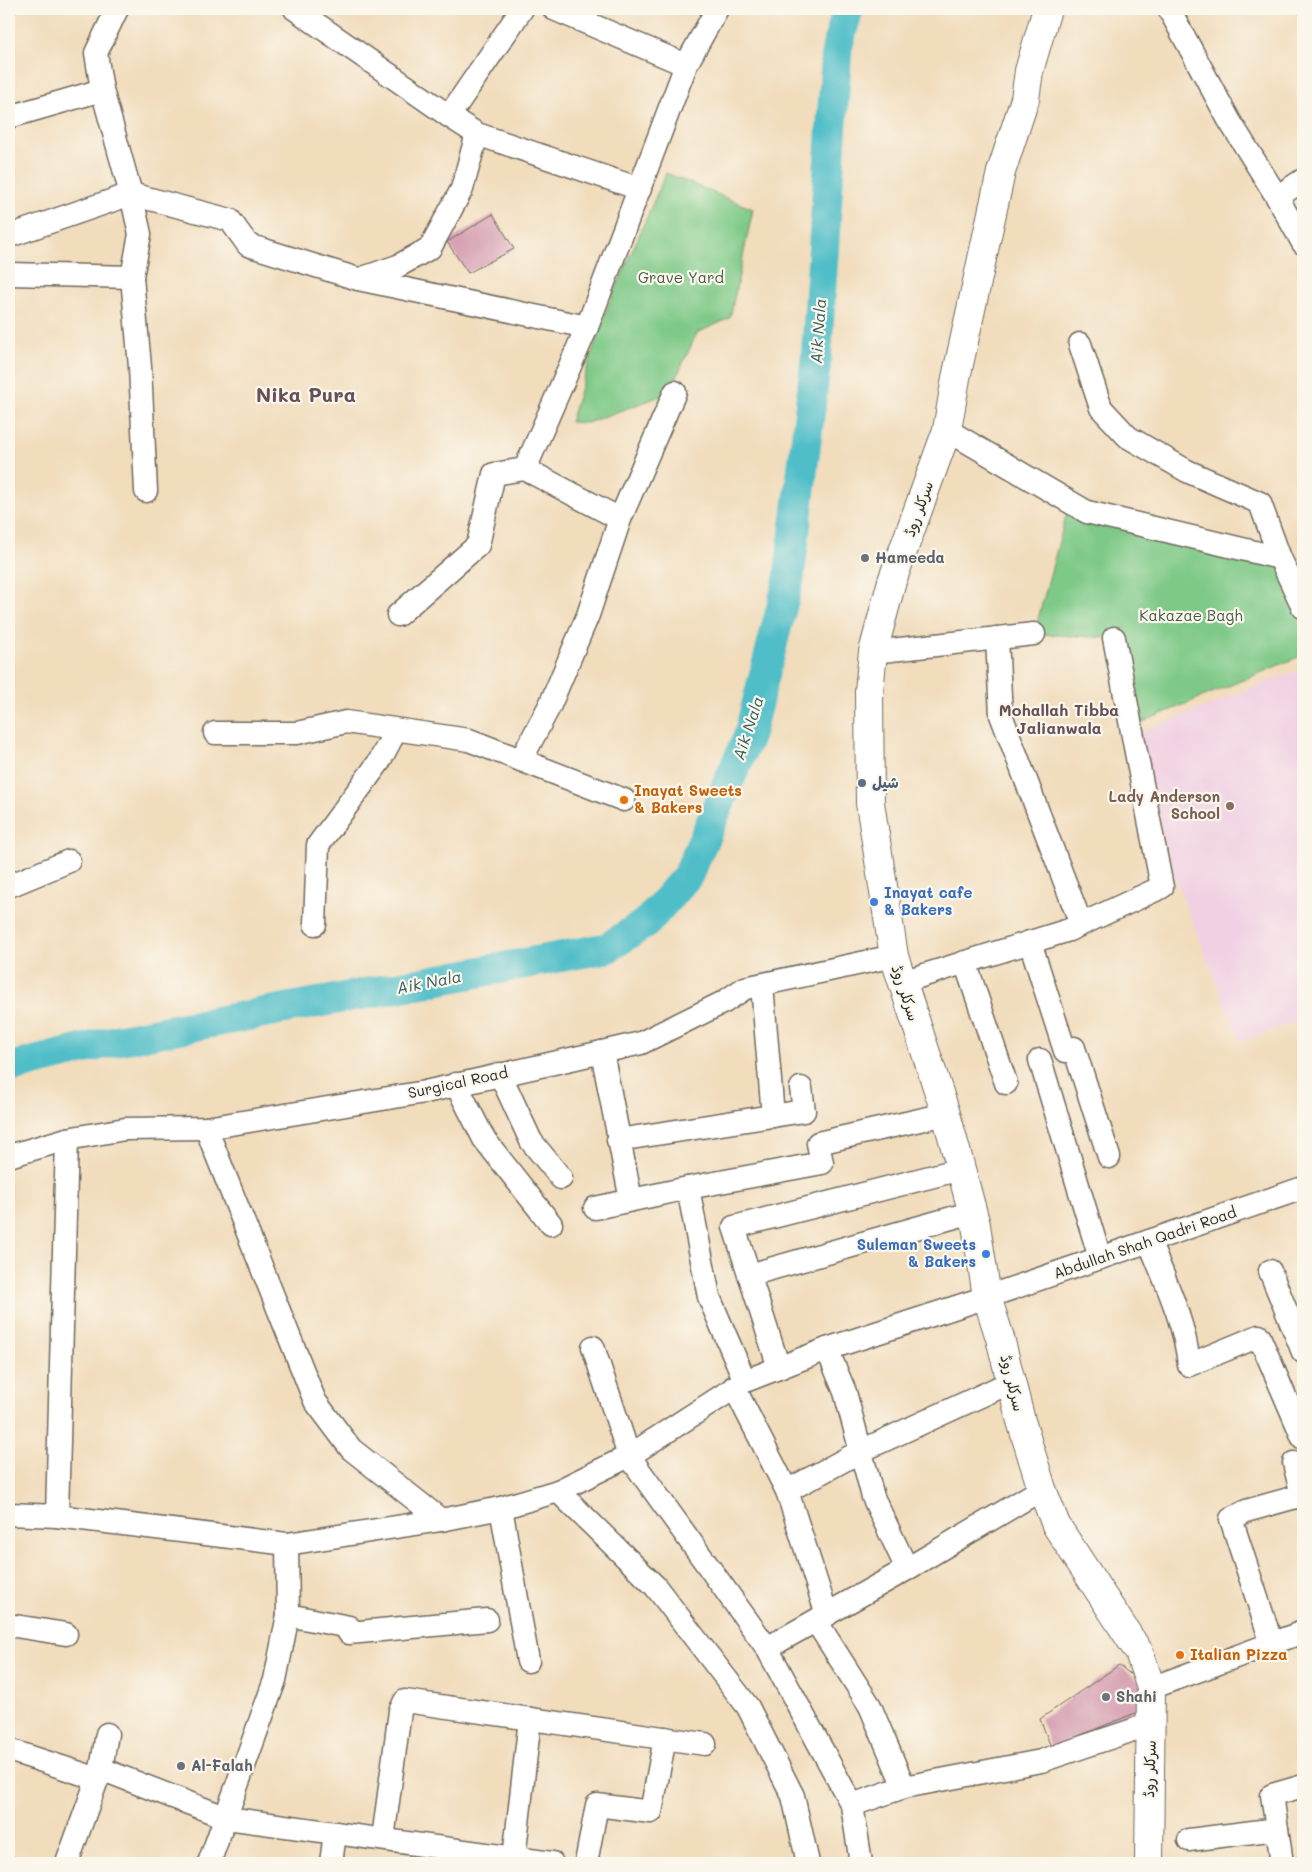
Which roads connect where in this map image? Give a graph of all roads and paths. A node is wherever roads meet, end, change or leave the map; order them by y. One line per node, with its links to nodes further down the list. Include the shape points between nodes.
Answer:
1 (118, 9): 10 (street, via 96,53)
2 (295, 9): 12 (street)
3 (522, 9): 12 (street)
4 (554, 9): 9 (street)
5 (717, 9): 9 (street)
6 (1047, 9): 11 (main road, via 1029,71)
7 (1065, 9): 11 (main road, via 1042,76)
8 (1169, 9): 18 (street, via 1229,120)
9 (686, 65): 16 (street)
10 (102, 90): 13 (street); 17 (street)
11 (1025, 99): 27 (main road, سرکلر روڈ, via 1001,172)
12 (449, 116): 14 (street)
13 (9, 117)
14 (477, 134): 16 (street); 23 (street, via 462,189 430,248 398,266)
15 (1303, 180): 18 (street)
16 (640, 189): 24 (street)
17 (131, 194): 19 (street); 22 (street, via 140,234); 23 (street, via 230,220 248,245)
18 (1277, 197): 20 (street)
19 (9, 236)
20 (1303, 243)
21 (9, 274): 22 (street)
22 (132, 277): 29 (street)
23 (358, 279): 24 (street)
24 (587, 327): 28 (street)
25 (1080, 344): 31 (street, via 1101,408 1128,437 1186,472 1260,503)
26 (675, 392): 30 (street)
27 (947, 430): 31 (street, via 1087,512); 37 (main road, سرکلر روڈ, via 892,581)
28 (525, 469): 30 (street); 33 (street, via 494,474 478,545)
29 (146, 491)
30 (620, 519): 40 (street, via 588,615 550,705)
31 (1280, 558): 32 (street)
32 (1303, 607)
33 (398, 615)
34 (1034, 634): 35 (street)
35 (997, 638): 37 (street); 45 (street, via 1001,716)
36 (1114, 638): 45 (street, via 1162,887)
37 (873, 652): 47 (main road, سرکلر روڈ, via 869,691 870,804)
38 (396, 730): 39 (street, via 346,722 297,733); 40 (street, via 469,740); 44 (street, via 380,762 318,845)
39 (215, 733)
40 (521, 760): 41 (street)
41 (624, 800)
42 (69, 861): 43 (street)
43 (9, 886)
44 (314, 924)
45 (1081, 924): 46 (street)
46 (1030, 942): 48 (street); 63 (street, via 1065,1051 1074,1048)
47 (894, 956): 49 (main road, سرکلر روڈ); 50 (street, Surgical Road)
48 (965, 962): 49 (street); 54 (street)
49 (902, 982): 57 (main road, سرکلر روڈ)
50 (762, 984): 51 (street, Surgical Road, via 745,988 724,1002 641,1043); 58 (street)
51 (602, 1052): 53 (street, Surgical Road); 61 (street)
52 (1040, 1060): 73 (street)
53 (500, 1074): 55 (street, Surgical Road); 65 (street, via 531,1141)
54 (1006, 1083)
55 (456, 1084): 59 (street, Surgical Road, via 425,1092); 71 (street, via 484,1138)
56 (802, 1088): 58 (street, via 804,1111)
57 (946, 1114): 64 (main road, سرکلر روڈ); 66 (street, via 818,1143 822,1163)
58 (773, 1116): 61 (street)
59 (206, 1128): 60 (street, Surgical Road, via 125,1129); 94 (street, via 315,1401 352,1449)
60 (67, 1138): 62 (street, Surgical Road); 93 (street)
61 (618, 1140): 68 (street)
62 (9, 1156)
63 (1109, 1157)
64 (961, 1169): 70 (main road, سرکلر روڈ); 75 (street, via 734,1227)
65 (561, 1178)
66 (688, 1188): 68 (street); 82 (street, via 709,1297)
67 (1303, 1188): 72 (street, Abdullah Shah Qadri Road)
68 (631, 1200): 69 (street)
69 (595, 1208)
70 (973, 1212): 75 (street); 76 (main road, سرکلر روڈ)
71 (551, 1224)
72 (1149, 1241): 73 (street, Abdullah Shah Qadri Road); 83 (street, via 1175,1304 1188,1349 1189,1365 1259,1336)
73 (1100, 1258): 76 (street, Abdullah Shah Qadri Road)
74 (1270, 1271): 79 (street)
75 (749, 1275): 80 (street)
76 (987, 1297): 78 (street, Abdullah Shah Qadri Road); 81 (main road, سرکلر روڈ)
77 (593, 1347): 85 (street)
78 (827, 1349): 80 (street, Abdullah Shah Qadri Road); 84 (street, via 845,1392)
79 (1303, 1352)
80 (779, 1368): 82 (street, Abdullah Shah Qadri Road)
81 (1011, 1382): 84 (street); 87 (main road, سرکلر روڈ)
82 (740, 1384): 85 (street, Abdullah Shah Qadri Road); 89 (street)
83 (1303, 1438)
84 (861, 1451): 89 (street); 96 (street, via 873,1497)
85 (629, 1456): 88 (street, Abdullah Shah Qadri Road); 104 (street)
86 (1294, 1463): 90 (street)
87 (1042, 1489): 96 (street); 106 (main road, سرکلر روڈ, via 1056,1525 1139,1652)
88 (558, 1491): 91 (street, Abdullah Shah Qadri Road); 129 (street, via 655,1586 748,1707 793,1796)
89 (787, 1492): 98 (street)
90 (1303, 1496): 103 (street, via 1246,1511 1231,1519)
91 (501, 1508): 94 (street, Abdullah Shah Qadri Road); 105 (street)
92 (9, 1514): 93 (street, Abdullah Shah Qadri Road)
93 (57, 1516): 95 (street, Abdullah Shah Qadri Road)
94 (441, 1520): 95 (street, Abdullah Shah Qadri Road)
95 (287, 1544): 97 (street)
96 (907, 1569): 98 (street)
97 (288, 1615): 99 (street, via 349,1627 349,1633); 117 (street, via 275,1680)
98 (822, 1618): 104 (street); 115 (street, via 870,1706)
99 (487, 1620)
100 (9, 1625): 102 (street)
101 (1303, 1632): 103 (street)
102 (66, 1634)
103 (1272, 1644): 106 (street)
104 (767, 1648): 116 (street)
105 (528, 1661)
106 (1151, 1688): 108 (main road, سرکلر روڈ)
107 (530, 1718): 110 (street); 120 (street, via 405,1702 400,1711); 123 (street)
108 (1151, 1724): 115 (street, via 1041,1761); 131 (main road, سرکلر روڈ)
109 (107, 1734): 113 (street)
110 (664, 1738): 111 (street); 128 (street, via 651,1812 597,1805)
111 (705, 1744)
112 (9, 1750): 113 (street)
113 (99, 1774): 117 (street); 124 (street)
114 (1303, 1786): 118 (street, via 1272,1795)
115 (904, 1787): 116 (street)
116 (852, 1805): 130 (street)
117 (227, 1818): 119 (street); 125 (street)
118 (1277, 1829): 121 (street); 132 (street)
119 (336, 1833): 120 (street); 126 (street)
120 (383, 1839): 122 (street)
121 (1189, 1840)
122 (439, 1855): 123 (street)
123 (514, 1858): 127 (street)
124 (68, 1863)
125 (209, 1863)
126 (330, 1863)
127 (552, 1863)
128 (586, 1863)
129 (808, 1863)
130 (860, 1863)
131 (1149, 1863)
132 (1282, 1863)

